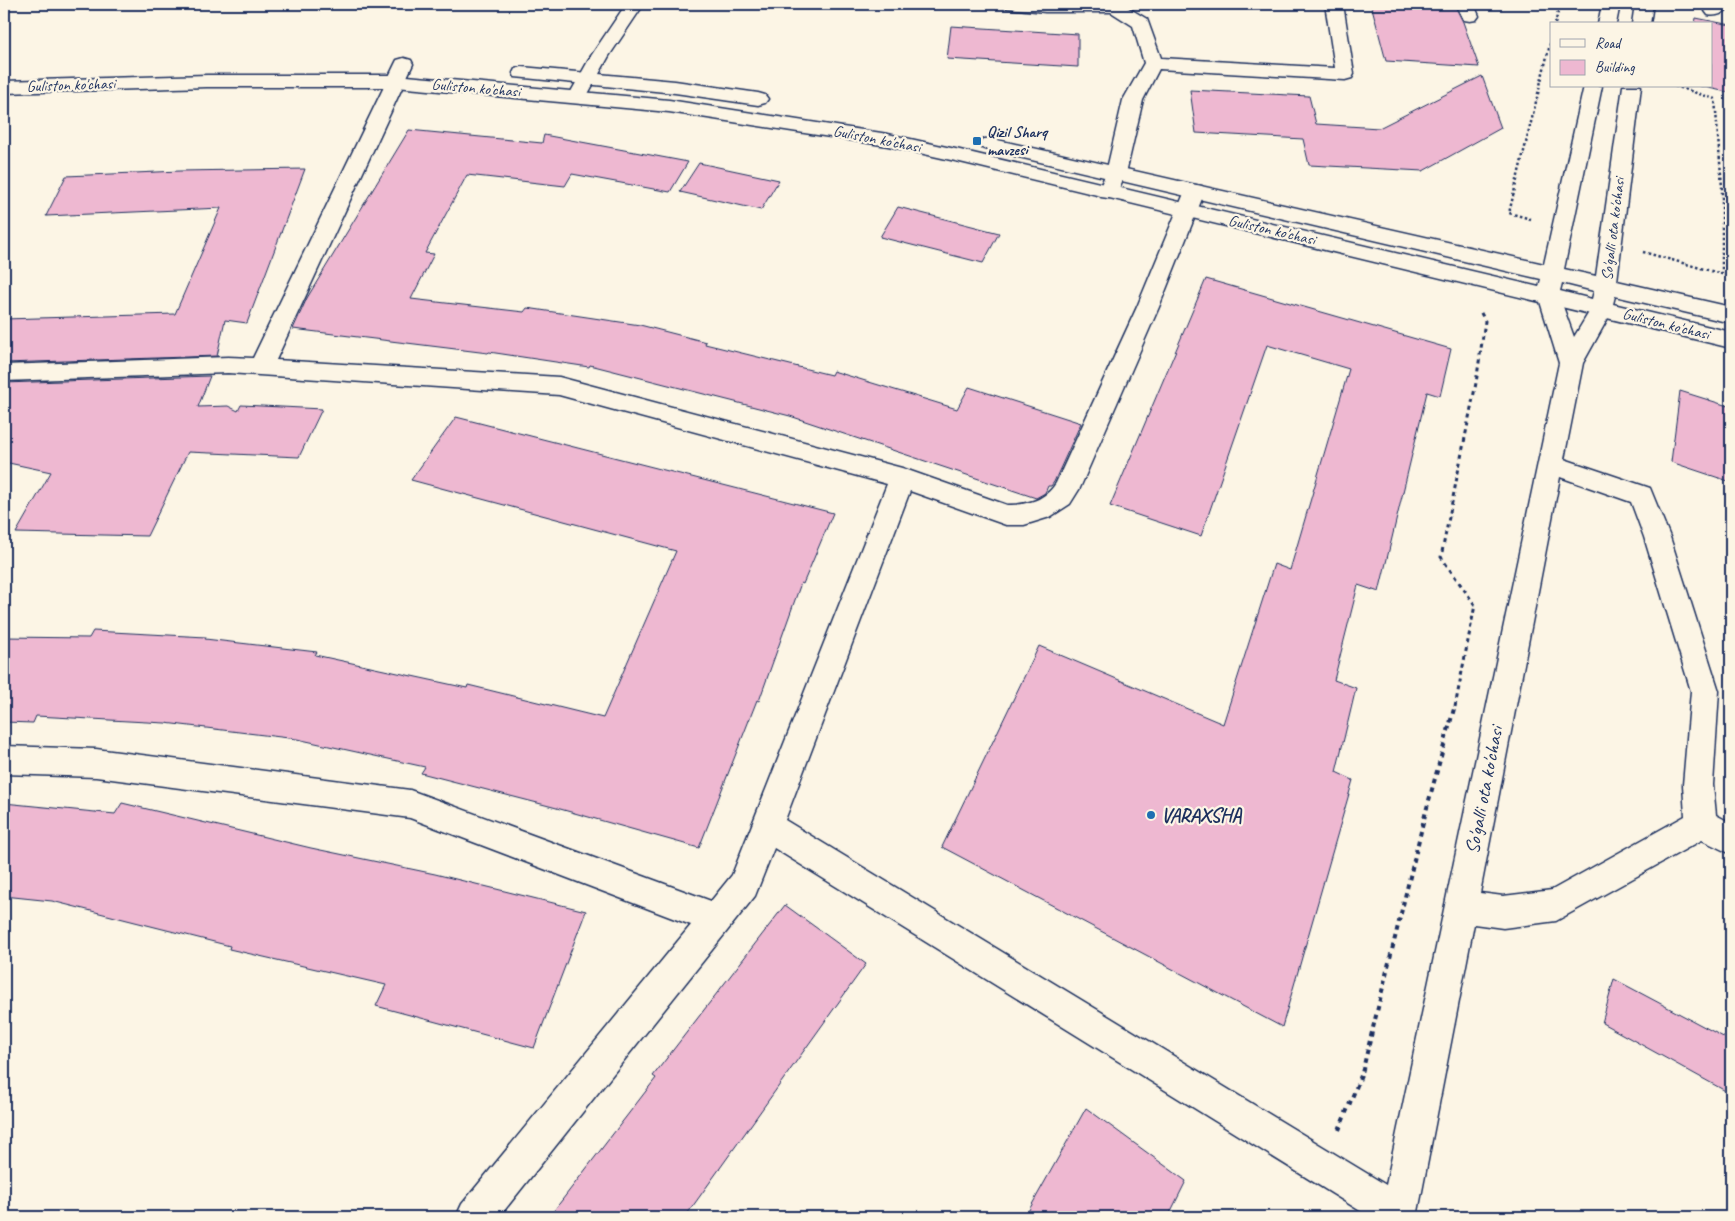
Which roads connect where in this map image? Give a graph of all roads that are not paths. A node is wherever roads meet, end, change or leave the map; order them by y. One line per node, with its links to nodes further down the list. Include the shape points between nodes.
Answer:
1 (635, 4): 13 (main road)
2 (1013, 4): 8 (main road, via 1115,7 1141,23)
3 (1334, 4): 8 (main road, via 1345,74)
4 (1612, 4): 6 (main road)
5 (1644, 4): 7 (main road)
6 (1608, 22)
7 (1641, 22)
8 (1153, 63): 20 (main road, via 1134,100)
9 (462, 69): 12 (main road, Guliston ko'chasi)
10 (4, 71): 12 (main road, Guliston ko'chasi, via 209,64)
11 (501, 72): 13 (main road, Guliston ko'chasi)
12 (400, 73): 14 (main road, Guliston ko'chasi); 17 (main road, Guliston ko'chasi); 30 (main road)
13 (587, 78): 17 (main road); 18 (main road, Guliston ko'chasi)
14 (4, 87)
15 (1593, 88): 23 (main road, So'galli ota ko'chasi)
16 (1632, 88): 24 (main road, So'galli ota ko'chasi)
17 (576, 97): 21 (main road, Guliston ko'chasi, via 669,106 816,127 960,156)
18 (773, 102)
19 (869, 118): 20 (main road, Guliston ko'chasi)
20 (1116, 173): 21 (main road); 22 (main road, Guliston ko'chasi)
21 (1108, 192): 22 (main road, Guliston ko'chasi)
22 (1190, 200): 23 (main road, Guliston ko'chasi); 25 (main road, Guliston ko'chasi); 33 (main road, via 1148,307 1061,497 1041,510 1024,515 1006,515)
23 (1552, 272): 24 (main road, Guliston ko'chasi); 25 (main road, So'galli ota ko'chasi)
24 (1605, 285): 26 (main road, So'galli ota ko'chasi); 27 (main road, Guliston ko'chasi)
25 (1549, 296): 26 (main road, Guliston ko'chasi); 29 (main road, So'galli ota ko'chasi)
26 (1602, 309): 28 (main road, Guliston ko'chasi); 29 (main road, So'galli ota ko'chasi)
27 (1731, 315)
28 (1731, 340)
29 (1571, 363): 32 (main road, So'galli ota ko'chasi)
30 (261, 367): 31 (main road, via 228,365); 33 (main road, via 559,386)
31 (4, 373)
32 (1550, 464): 35 (main road, via 1641,495 1705,691 1698,786); 38 (main road, So'galli ota ko'chasi)
33 (902, 478): 36 (main road)
34 (4, 760): 39 (main road, via 96,763 410,804)
35 (1701, 824): 37 (main road); 38 (main road, via 1556,905 1503,912)
36 (767, 826): 39 (main road, via 744,885); 40 (main road)
37 (1731, 839)
38 (1461, 906): 40 (main road, So'galli ota ko'chasi)
39 (717, 919): 41 (main road)
40 (1398, 1216)
41 (475, 1217)

